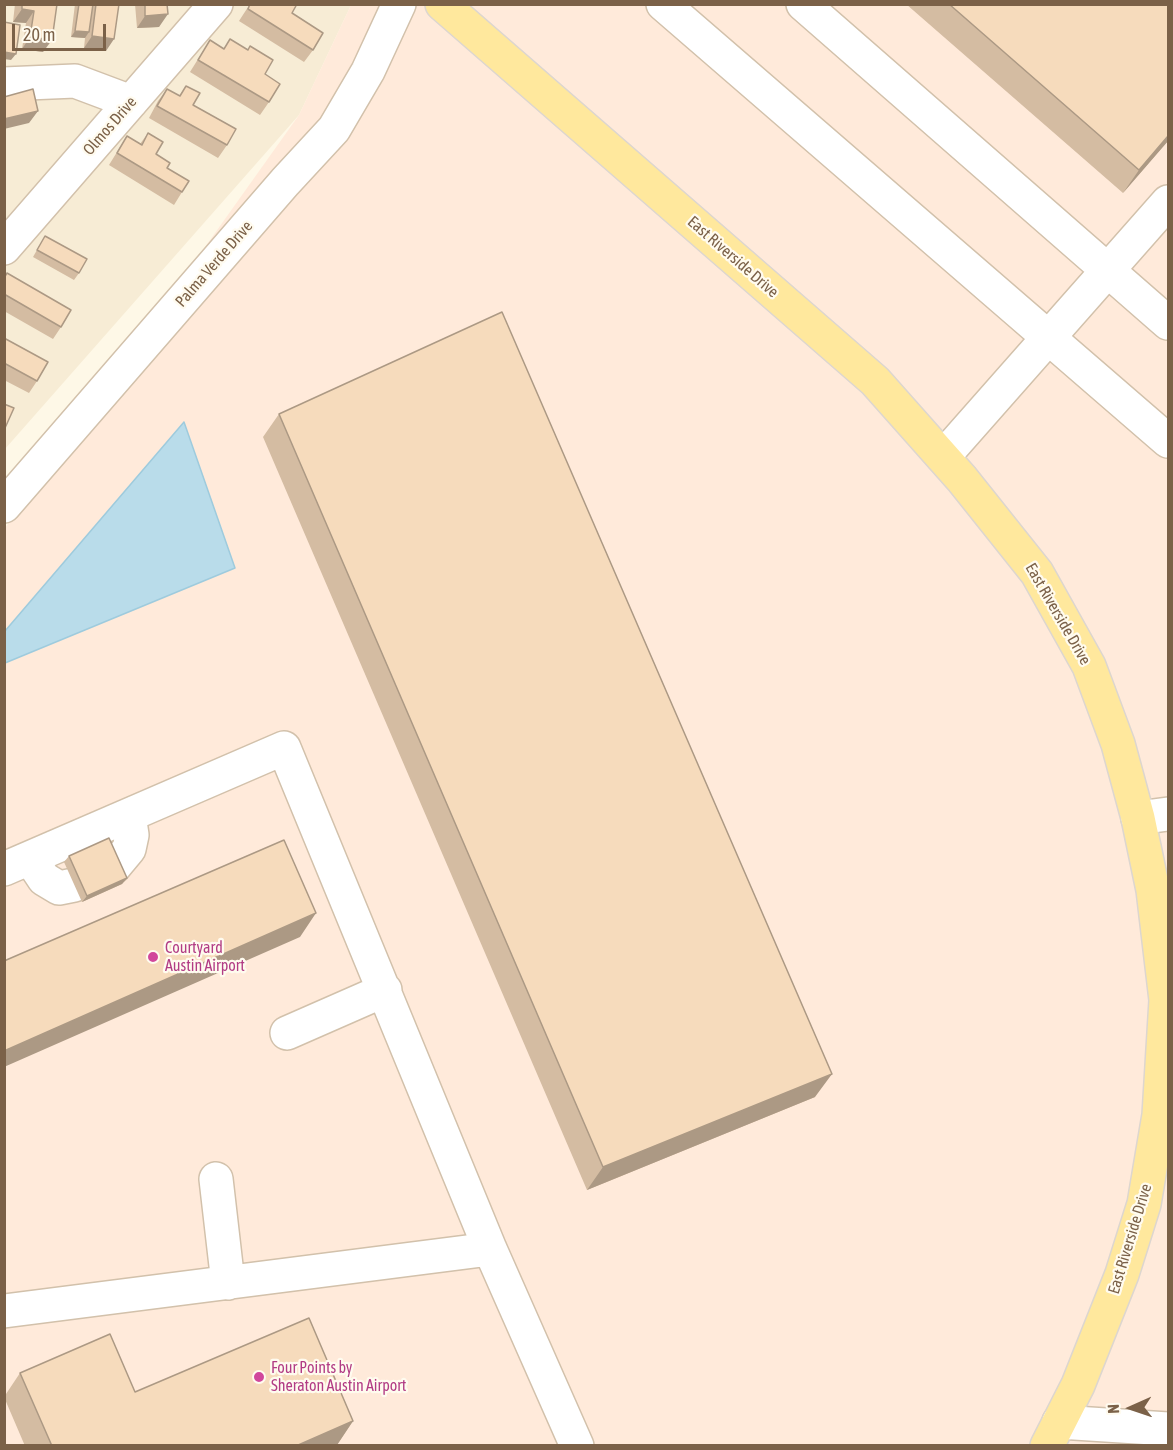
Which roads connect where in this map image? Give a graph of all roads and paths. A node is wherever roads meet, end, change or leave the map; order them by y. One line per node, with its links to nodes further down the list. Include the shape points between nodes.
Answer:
1 (216, 4): 7 (street, Olmos Drive)
2 (399, 4): 15 (street, Palma Verde Drive, via 334,129)
3 (442, 4): 14 (main road, East Riverside Drive, via 875,381)
4 (663, 4): 12 (street)
5 (803, 4): 10 (street)
6 (4, 84): 7 (street, via 75,81)
7 (131, 102): 9 (street, Olmos Drive)
8 (1168, 202): 10 (street)
9 (4, 248)
10 (1108, 270): 11 (street); 12 (street)
11 (1168, 323)
12 (1049, 337): 13 (street); 14 (street)
13 (1168, 441)
14 (943, 457): 17 (main road, East Riverside Drive, via 1036,573 1089,666 1118,744)
15 (4, 506)
16 (129, 815): 18 (street); 19 (street, via 129,849); 21 (street, via 284,748)
17 (1153, 816): 22 (main road, East Riverside Drive, via 1153,890)
18 (17, 864): 20 (street, via 59,888)
19 (114, 867)
20 (74, 885)
21 (385, 990): 23 (street); 25 (street)
22 (1167, 1000): 29 (main road, East Riverside Drive, via 1159,1115 1144,1204 1122,1274 1078,1385)
23 (287, 1033)
24 (216, 1179): 26 (street)
25 (490, 1249): 26 (street); 30 (street)
26 (228, 1282): 27 (street)
27 (4, 1311)
28 (1168, 1429): 29 (street)
29 (1053, 1434)
30 (577, 1446)

